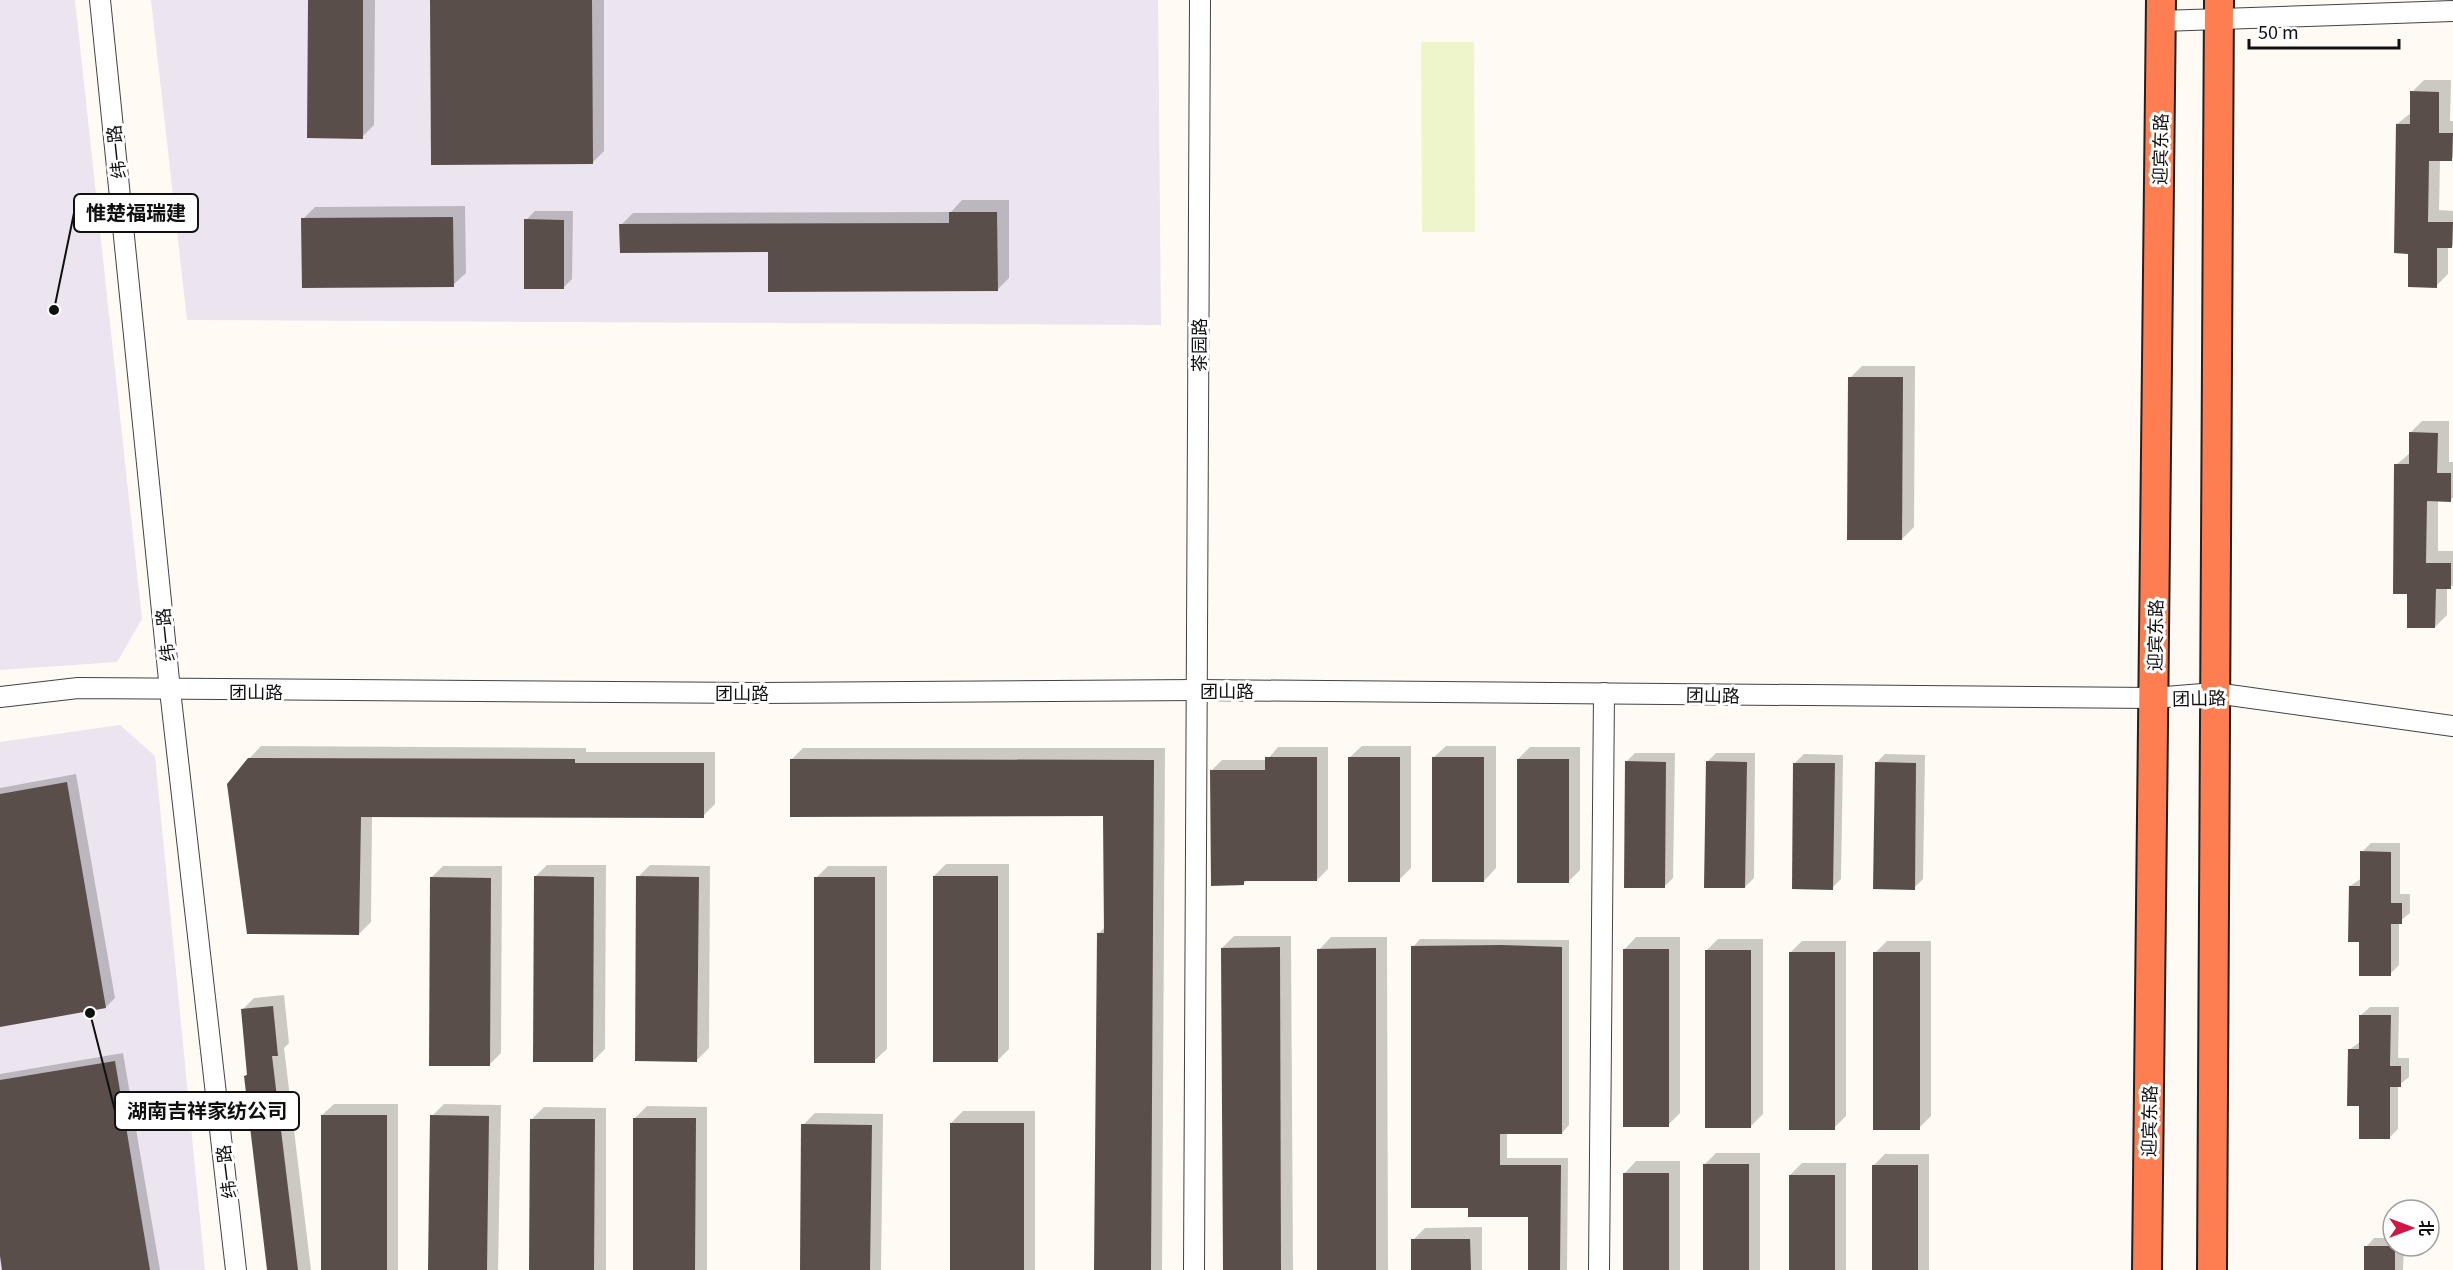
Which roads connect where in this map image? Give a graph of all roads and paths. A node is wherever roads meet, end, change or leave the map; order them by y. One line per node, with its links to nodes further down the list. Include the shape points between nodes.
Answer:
1 (100, 0): 6 (street, 纬一路)
2 (1200, 0): 7 (street, 茶园路)
3 (2161, 11): 4 (street); 11 (highway, 迎宾东路)
4 (2219, 11): 5 (street); 9 (highway)
5 (2453, 11)
6 (170, 690): 7 (street, 团山路); 10 (street, 团山路, via 78,688); 13 (street, 纬一路)
7 (1197, 690): 8 (street, 团山路); 14 (street, 茶园路)
8 (1604, 693): 11 (street, 团山路); 15 (street)
9 (2215, 693): 11 (street, 团山路); 12 (street, 团山路); 17 (highway)
10 (0, 697)
11 (2153, 698): 16 (highway, 迎宾东路)
12 (2453, 726)
13 (236, 1270)
14 (1194, 1270)
15 (1599, 1270)
16 (2147, 1270)
17 (2212, 1270)

